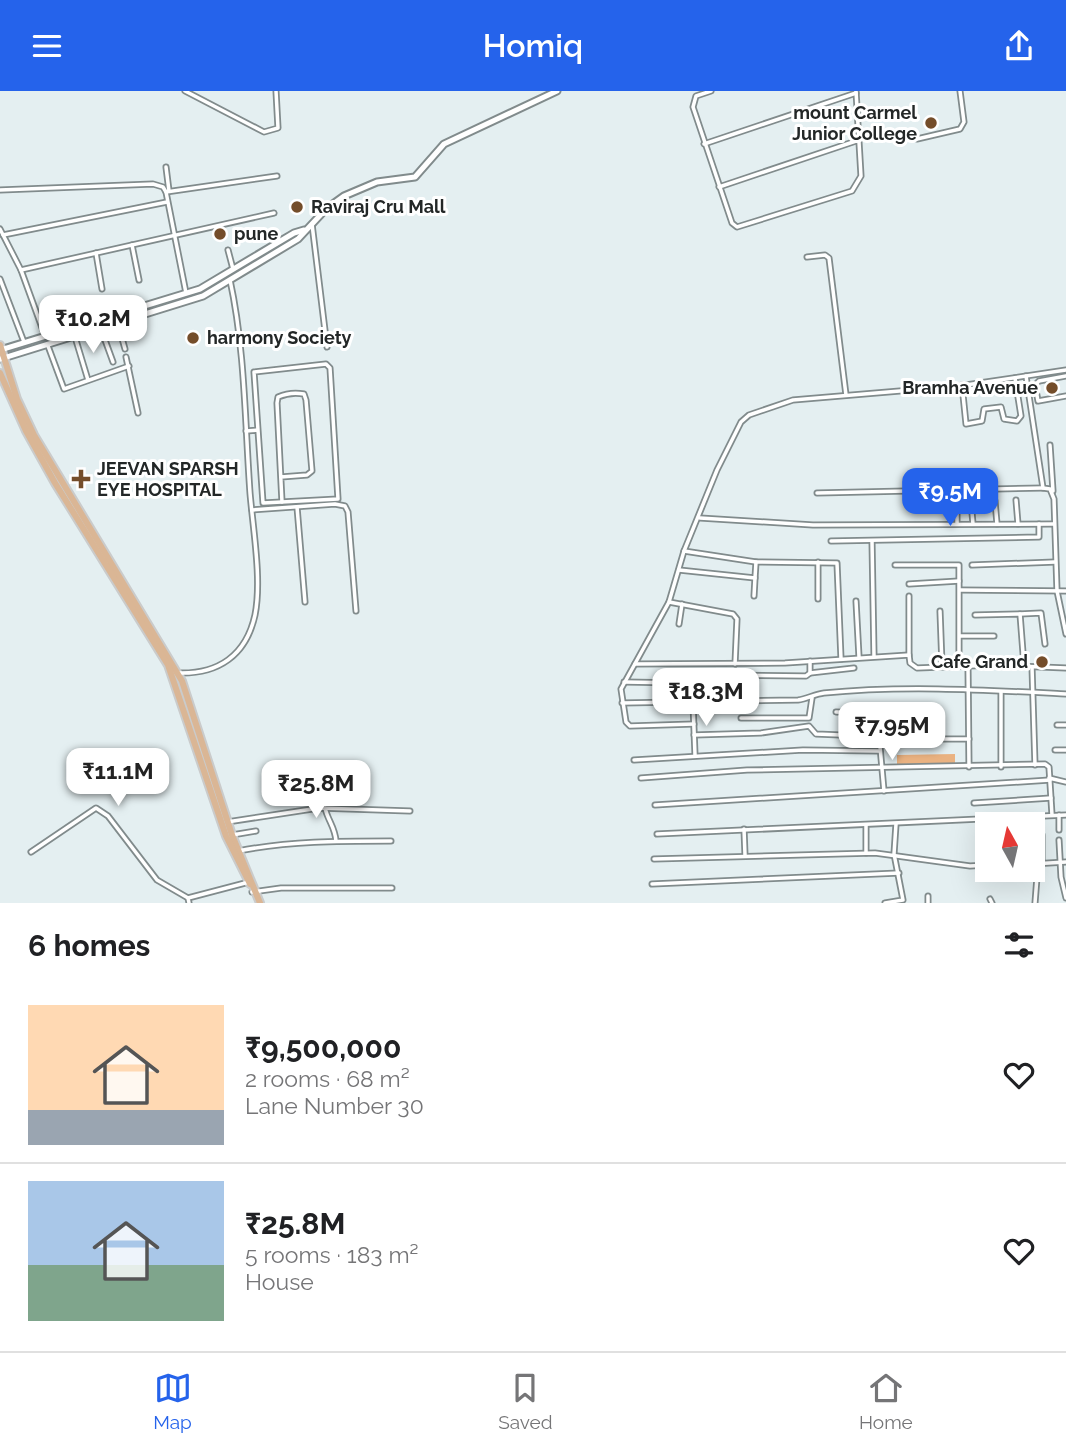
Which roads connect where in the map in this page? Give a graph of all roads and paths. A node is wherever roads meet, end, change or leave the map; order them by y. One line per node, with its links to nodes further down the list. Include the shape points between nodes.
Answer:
1 (186, 91): 2 (street, via 264,132 278,128)
2 (276, 91)
3 (557, 91): 17 (main road, via 444,144 415,177 359,188)
4 (710, 91): 9 (street, via 693,100)
5 (960, 91): 7 (street, via 964,122 960,129)
6 (856, 92): 8 (street); 9 (street)
7 (918, 139)
8 (859, 140): 12 (street); 12 (street, via 862,176 852,191 737,227)
9 (704, 144): 12 (street)
10 (166, 167): 14 (street)
11 (277, 176): 14 (street)
12 (719, 187)
13 (0, 190): 14 (street, via 153,184)
14 (167, 192): 15 (street)
15 (167, 202): 20 (street); 21 (street)
16 (274, 213): 21 (street)
17 (312, 223): 19 (main road); 39 (street)
18 (0, 229): 20 (street)
19 (304, 230): 27 (main road); 30 (main road, via 298,239)
20 (3, 235): 26 (street)
21 (173, 235): 22 (street); 32 (street)
22 (132, 245): 24 (street); 29 (street)
23 (228, 250): 27 (street)
24 (96, 252): 26 (street); 31 (street)
25 (807, 257): 52 (street, via 829,258)
26 (21, 270): 36 (street)
27 (231, 273): 30 (street); 32 (main road)
28 (0, 279): 37 (street)
29 (139, 281)
30 (231, 282): 33 (main road, via 177,306); 56 (street)
31 (102, 289)
32 (187, 294): 36 (main road)
33 (118, 324): 34 (main road); 40 (street)
34 (101, 330): 35 (main road); 43 (street)
35 (75, 337): 38 (main road); 49 (street)
36 (45, 338): 37 (main road)
37 (25, 344): 41 (main road)
38 (48, 346): 41 (main road); 49 (street, via 64,389)
39 (327, 347)
40 (125, 349)
41 (1, 352): 48 (main road)
42 (126, 357): 44 (street)
43 (113, 362)
44 (129, 366): 49 (street); 54 (street)
45 (1066, 370): 46 (street)
46 (1026, 376): 50 (street); 59 (street)
47 (1066, 376): 53 (street, via 1035,385 1038,401)
48 (5, 378): 123 (main road, via 26,431 55,483)
49 (88, 380)
50 (1016, 380): 51 (street); 51 (street, via 1021,417 1017,421 1004,419 1001,407 983,409 982,421 966,424)
51 (962, 388): 52 (street)
52 (846, 395): 69 (street, via 793,400 748,415 727,449)
53 (1066, 396)
54 (138, 413)
55 (258, 430): 56 (street); 66 (street, via 263,503); 66 (street, via 254,372 322,363 330,368 340,493 335,501)
56 (246, 431): 68 (street)
57 (1050, 445): 62 (street)
58 (281, 477): 58 (street, via 278,397 297,392 306,400 312,471); 66 (street)
59 (1043, 488): 60 (street); 62 (street)
60 (958, 492): 61 (street); 63 (street)
61 (817, 493)
62 (1053, 493): 75 (street)
63 (958, 500)
64 (1016, 500): 73 (street)
65 (995, 501): 72 (street)
66 (282, 502)
67 (297, 507): 68 (street); 95 (street); 98 (street, via 345,506)
68 (252, 510): 123 (street, via 256,601 250,628 222,666 205,673)
69 (700, 518): 70 (street, via 813,525); 78 (street)
70 (957, 524): 71 (street); 71 (street, via 957,502 971,502)
71 (973, 524): 72 (street)
72 (997, 524): 73 (street)
73 (1018, 524): 74 (street)
74 (1039, 524): 75 (street); 77 (street, via 1039,537)
75 (1054, 524): 81 (street)
76 (831, 541): 77 (street)
77 (872, 541): 109 (street)
78 (684, 551): 79 (street); 84 (street)
79 (756, 562): 80 (street); 85 (street)
80 (818, 562): 93 (street); 111 (street, via 838,564)
81 (1055, 562): 83 (street); 89 (street)
82 (895, 565): 86 (street, via 959,565)
83 (972, 565)
84 (678, 570): 85 (street); 96 (street)
85 (755, 578): 91 (street)
86 (959, 581): 87 (street); 88 (street)
87 (909, 584)
88 (960, 590): 89 (street); 105 (street)
89 (1057, 591): 90 (street); 100 (street)
90 (1066, 591)
91 (754, 596)
92 (909, 596): 108 (street)
93 (818, 599)
94 (856, 601): 110 (street)
95 (306, 602)
96 (669, 602): 97 (street); 113 (street)
97 (682, 604): 103 (street); 114 (street, via 733,614 737,619)
98 (356, 611)
99 (940, 611): 115 (street)
100 (1064, 612): 104 (street)
101 (1020, 614): 102 (street); 107 (street, via 1041,613); 118 (street)
102 (975, 615)
103 (679, 624)
104 (1066, 634)
105 (960, 636): 106 (street); 116 (street)
106 (994, 636)
107 (1045, 644)
108 (909, 655): 109 (street); 115 (street, via 917,668)
109 (874, 656): 110 (street)
110 (859, 657): 111 (street)
111 (841, 659): 112 (street)
112 (810, 661): 114 (street); 122 (street)
113 (635, 664): 114 (street); 125 (street)
114 (735, 664)
115 (942, 666): 116 (street)
116 (959, 666): 117 (street)
117 (968, 666): 118 (street); 127 (street)
118 (1024, 666): 119 (street)
119 (1032, 667): 121 (street); 129 (street)
120 (854, 668): 122 (street)
121 (1066, 668)
122 (810, 673): 124 (street, via 801,677)
123 (175, 674): 167 (main road)
124 (701, 675)
125 (624, 682): 126 (street); 132 (street)
126 (684, 683)
127 (968, 690): 128 (street); 131 (street); 145 (street)
128 (1001, 691): 129 (street); 153 (street)
129 (1033, 692): 130 (street); 151 (street)
130 (1066, 694)
131 (812, 697): 133 (street); 136 (street, via 809,717)
132 (622, 702): 133 (street); 138 (street, via 630,726)
133 (693, 703): 138 (street)
134 (836, 712): 135 (street)
135 (877, 713): 143 (street); 144 (street, via 939,716)
136 (741, 718)
137 (807, 722): 141 (street)
138 (694, 724): 142 (street)
139 (1056, 725): 140 (street)
140 (1066, 725)
141 (812, 727): 142 (street); 143 (street, via 816,734)
142 (694, 735): 149 (street)
143 (877, 736): 144 (street); 148 (street)
144 (939, 739): 145 (street)
145 (969, 739): 152 (street)
146 (1055, 750): 147 (street)
147 (1066, 750)
148 (879, 751): 149 (street); 154 (street)
149 (695, 755): 150 (street)
150 (634, 760)
151 (1035, 765): 153 (street); 156 (street, via 1049,767)
152 (969, 767): 153 (street); 154 (street)
153 (1001, 767)
154 (880, 768): 155 (street, via 747,770); 158 (street)
155 (642, 778)
156 (1049, 779): 157 (street); 158 (street); 159 (street)
157 (1066, 782)
158 (884, 791): 161 (street)
159 (1051, 798): 160 (street); 164 (street)
160 (974, 803)
161 (655, 805)
162 (325, 808): 163 (street); 167 (street); 175 (street, via 335,826)
163 (410, 811)
164 (1052, 815): 165 (street); 168 (street)
165 (1059, 815): 166 (street); 171 (street)
166 (1066, 815)
167 (225, 822): 174 (main road); 179 (main road)
168 (897, 824): 169 (street); 181 (street)
169 (866, 825): 170 (street); 180 (street)
170 (744, 829): 173 (street); 182 (street)
171 (1059, 830)
172 (256, 831): 174 (street)
173 (657, 834)
174 (232, 835): 179 (main road)
175 (336, 841): 176 (street); 179 (street, via 275,844)
176 (391, 841)
177 (1059, 841): 186 (street)
178 (31, 852): 196 (street, via 96,808 108,816 157,880)
179 (236, 852): 189 (main road)
180 (866, 853): 181 (street); 182 (street)
181 (894, 854): 187 (street); 188 (street)
182 (745, 855): 183 (street)
183 (654, 859)
184 (1066, 862): 186 (street)
185 (1045, 863): 186 (street)
186 (1060, 863): 195 (street)
187 (975, 866)
188 (899, 873): 191 (street); 197 (street)
189 (251, 882): 193 (main road); 196 (street)
190 (1036, 882): 201 (street)
191 (652, 884)
192 (392, 888): 193 (street)
193 (254, 892): 198 (main road)
194 (928, 896): 200 (street)
195 (1066, 898)
196 (189, 900)
197 (903, 902): 199 (street)
198 (258, 903)
199 (885, 903)
200 (928, 903)
201 (1035, 903)

